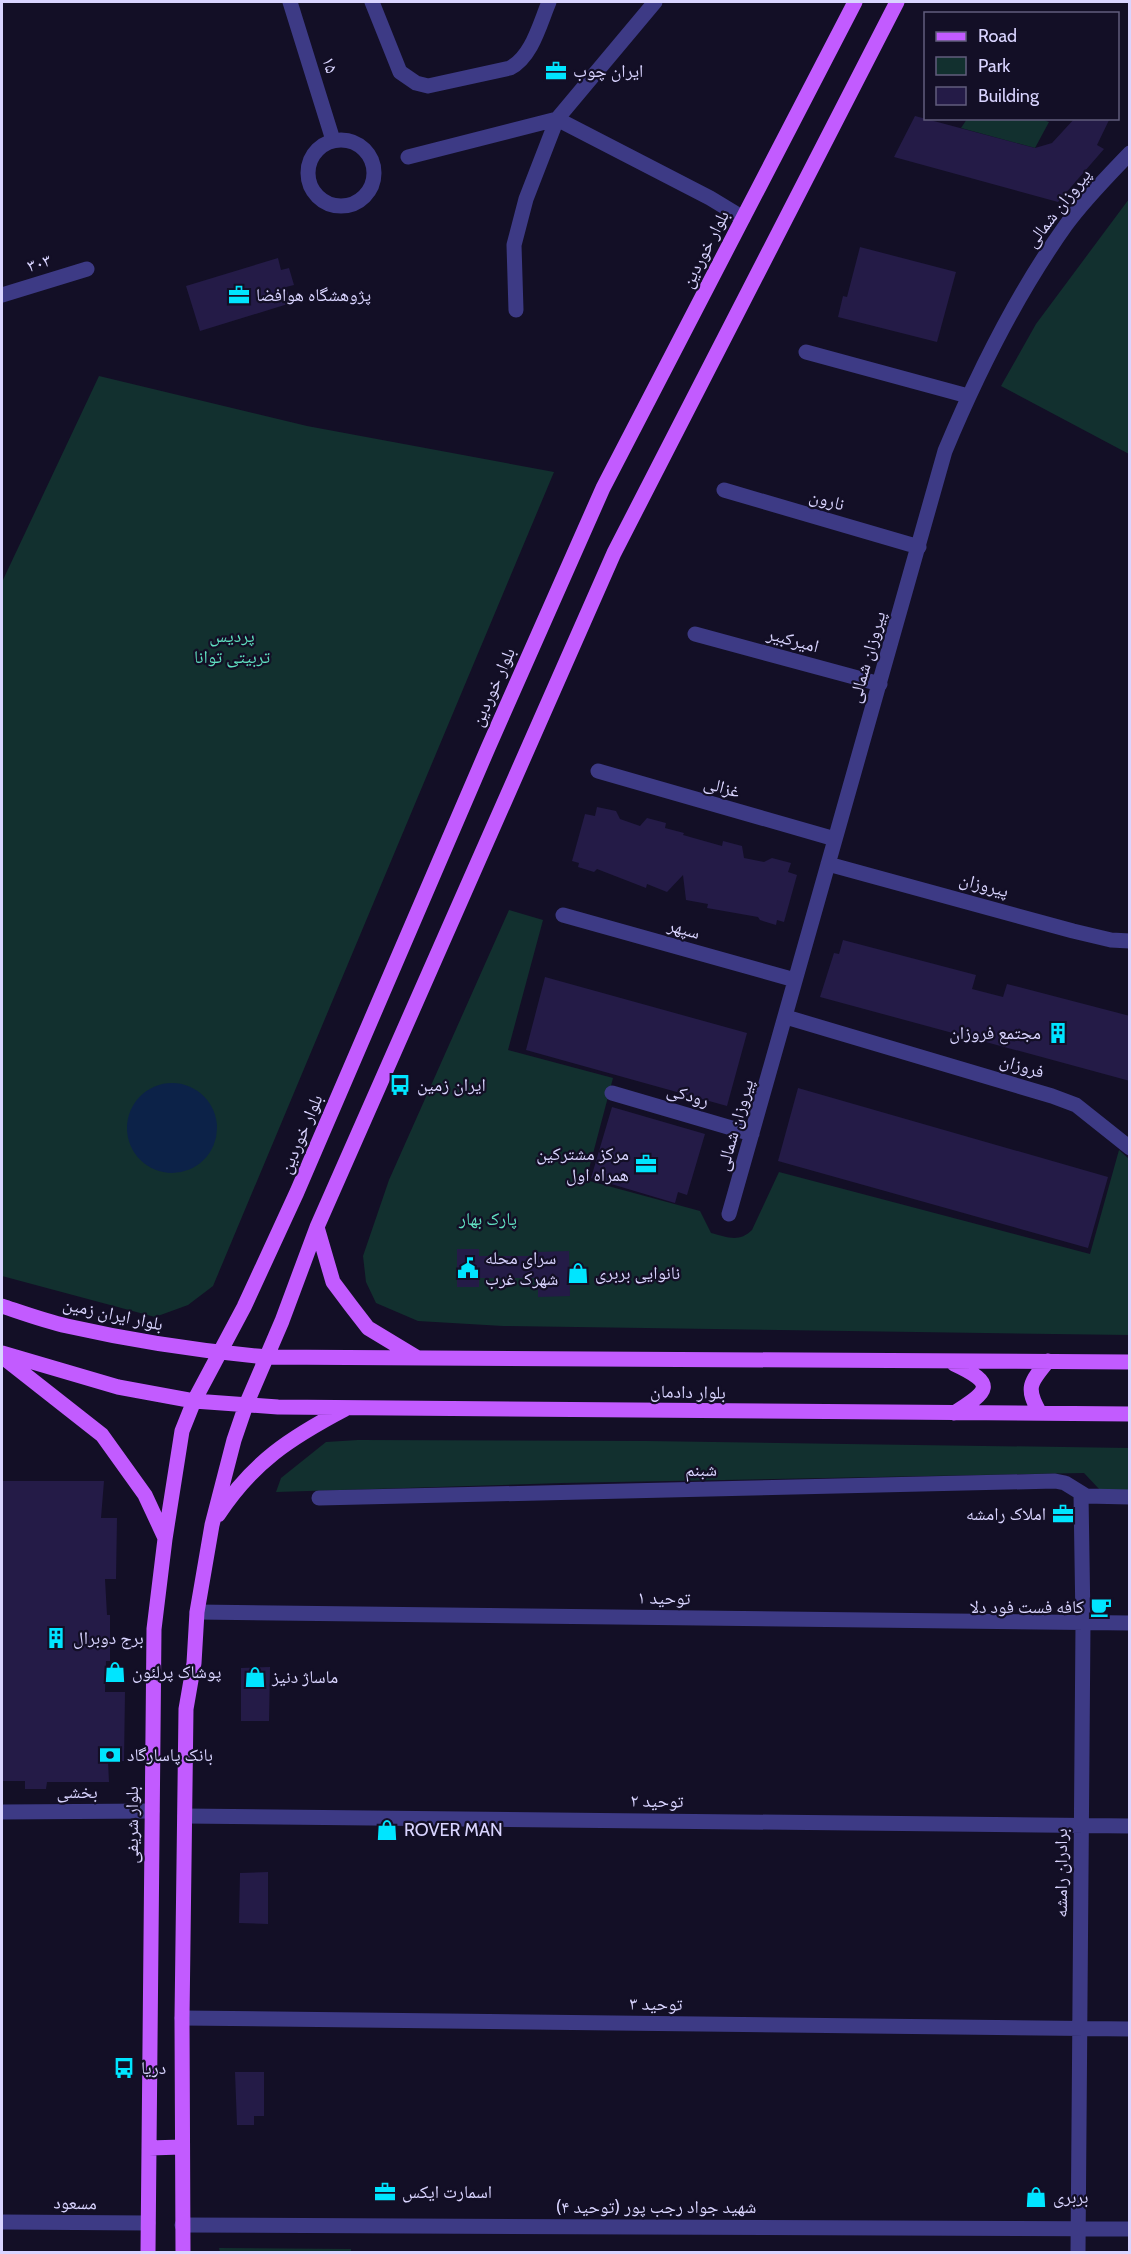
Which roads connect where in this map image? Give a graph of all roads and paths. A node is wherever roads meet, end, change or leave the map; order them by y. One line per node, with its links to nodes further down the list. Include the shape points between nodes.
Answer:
1 (290, 2): 8 (street, ۱۵)
2 (372, 2): 3 (street, via 400,72 428,86 519,63)
3 (549, 2)
4 (655, 2): 7 (street)
5 (855, 2): 11 (main road, بلوار خوردین)
6 (897, 2): 32 (main road, via 614,553)
7 (557, 119): 10 (street); 11 (street); 14 (street, via 526,199 514,245)
8 (333, 140): 8 (street, via 310,160 309,181 320,199 329,204 350,205 369,192 375,170 365,149 356,143)
9 (1130, 153): 16 (street, پیروزان شمالی, via 1067,223 1036,269)
10 (408, 157)
11 (743, 218): 34 (main road, بلوار خوردین, via 603,488 297,1192)
12 (87, 268): 13 (street, ۳۰۳)
13 (2, 294)
14 (516, 310)
15 (806, 352): 16 (street)
16 (968, 396): 18 (street, پیروزان شمالی, via 945,451)
17 (724, 490): 18 (street, نارون)
18 (919, 547): 20 (street, پیروزان شمالی)
19 (695, 634): 20 (street, امیرکبیر)
20 (880, 684): 22 (street, پیروزان شمالی)
21 (598, 771): 22 (street, غزالی)
22 (835, 839): 23 (street, پیروزان شمالی)
23 (828, 864): 25 (street, پیروزان, via 1073,931); 26 (street, پیروزان شمالی)
24 (563, 915): 26 (street, سپهر)
25 (1130, 941)
26 (795, 980): 27 (street, پیروزان شمالی)
27 (786, 1017): 29 (street, پیروزان شمالی); 30 (street, فروزان, via 1076,1105)
28 (612, 1093): 29 (street, رودکی)
29 (752, 1134): 31 (street, پیروزان شمالی)
30 (1130, 1148)
31 (729, 1214)
32 (317, 1227): 36 (main road); 37 (main road, via 333,1282 351,1306 368,1328)
33 (2, 1306): 34 (main road, بلوار ایران زمین, via 65,1326)
34 (219, 1353): 36 (main road, بلوار ایران زمین); 41 (main road, بلوار خوردین)
35 (2, 1354): 41 (main road, via 118,1387); 51 (main road, via 102,1435 145,1495)
36 (267, 1357): 37 (main road, بلوار دادمان); 42 (main road)
37 (416, 1358): 38 (main road, بلوار دادمان)
38 (947, 1361): 39 (main road, بلوار دادمان); 44 (main road, via 972,1372 984,1388 981,1395)
39 (1048, 1361): 40 (main road, بلوار دادمان); 45 (main road, via 1033,1378 1030,1388)
40 (1130, 1362)
41 (194, 1401): 42 (main road, بلوار دادمان); 51 (main road, بلوار شریفی, via 182,1431)
42 (246, 1405): 43 (main road, بلوار دادمان); 50 (main road)
43 (347, 1408): 44 (main road, بلوار دادمان); 50 (main road, via 301,1432 259,1465 235,1490)
44 (954, 1413): 45 (main road, بلوار دادمان)
45 (1040, 1413): 46 (main road, بلوار دادمان)
46 (1130, 1414)
47 (1081, 1494): 48 (street); 49 (street, شبنم, via 1055,1481); 53 (street, برادران رامشه)
48 (1130, 1497)
49 (319, 1498)
50 (212, 1525): 52 (main road)
51 (165, 1539): 55 (main road, بلوار شریفی, via 154,1629)
52 (197, 1612): 53 (street, توحید ۱); 57 (main road, via 186,1709)
53 (1083, 1623): 54 (street, توحید ۱); 58 (street, برادران رامشه)
54 (1130, 1623)
55 (152, 1811): 56 (street, بخشی); 64 (main road, بلوار شریفی)
56 (2, 1812)
57 (185, 1816): 58 (street, توحید ۲); 60 (main road)
58 (1081, 1825): 59 (street, توحید ۲); 61 (street, برادران رامشه)
59 (1130, 1826)
60 (182, 2018): 61 (street, توحید ۳); 63 (main road)
61 (1079, 2028): 62 (street, توحید ۳); 68 (street, برادران رامشه)
62 (1130, 2029)
63 (182, 2146): 64 (main road); 67 (main road)
64 (149, 2148): 66 (main road, بلوار شریفی)
65 (2, 2222): 66 (street, مسعود)
66 (148, 2223): 70 (main road, بلوار شریفی)
67 (182, 2225): 68 (street, شهید جواد رجب پور (توحید ۴)); 71 (main road)
68 (1078, 2229): 69 (street, شهید جواد رجب پور (توحید ۴)); 72 (street, برادران رامشه)
69 (1130, 2229)
70 (148, 2253)
71 (183, 2253)
72 (1078, 2253)

